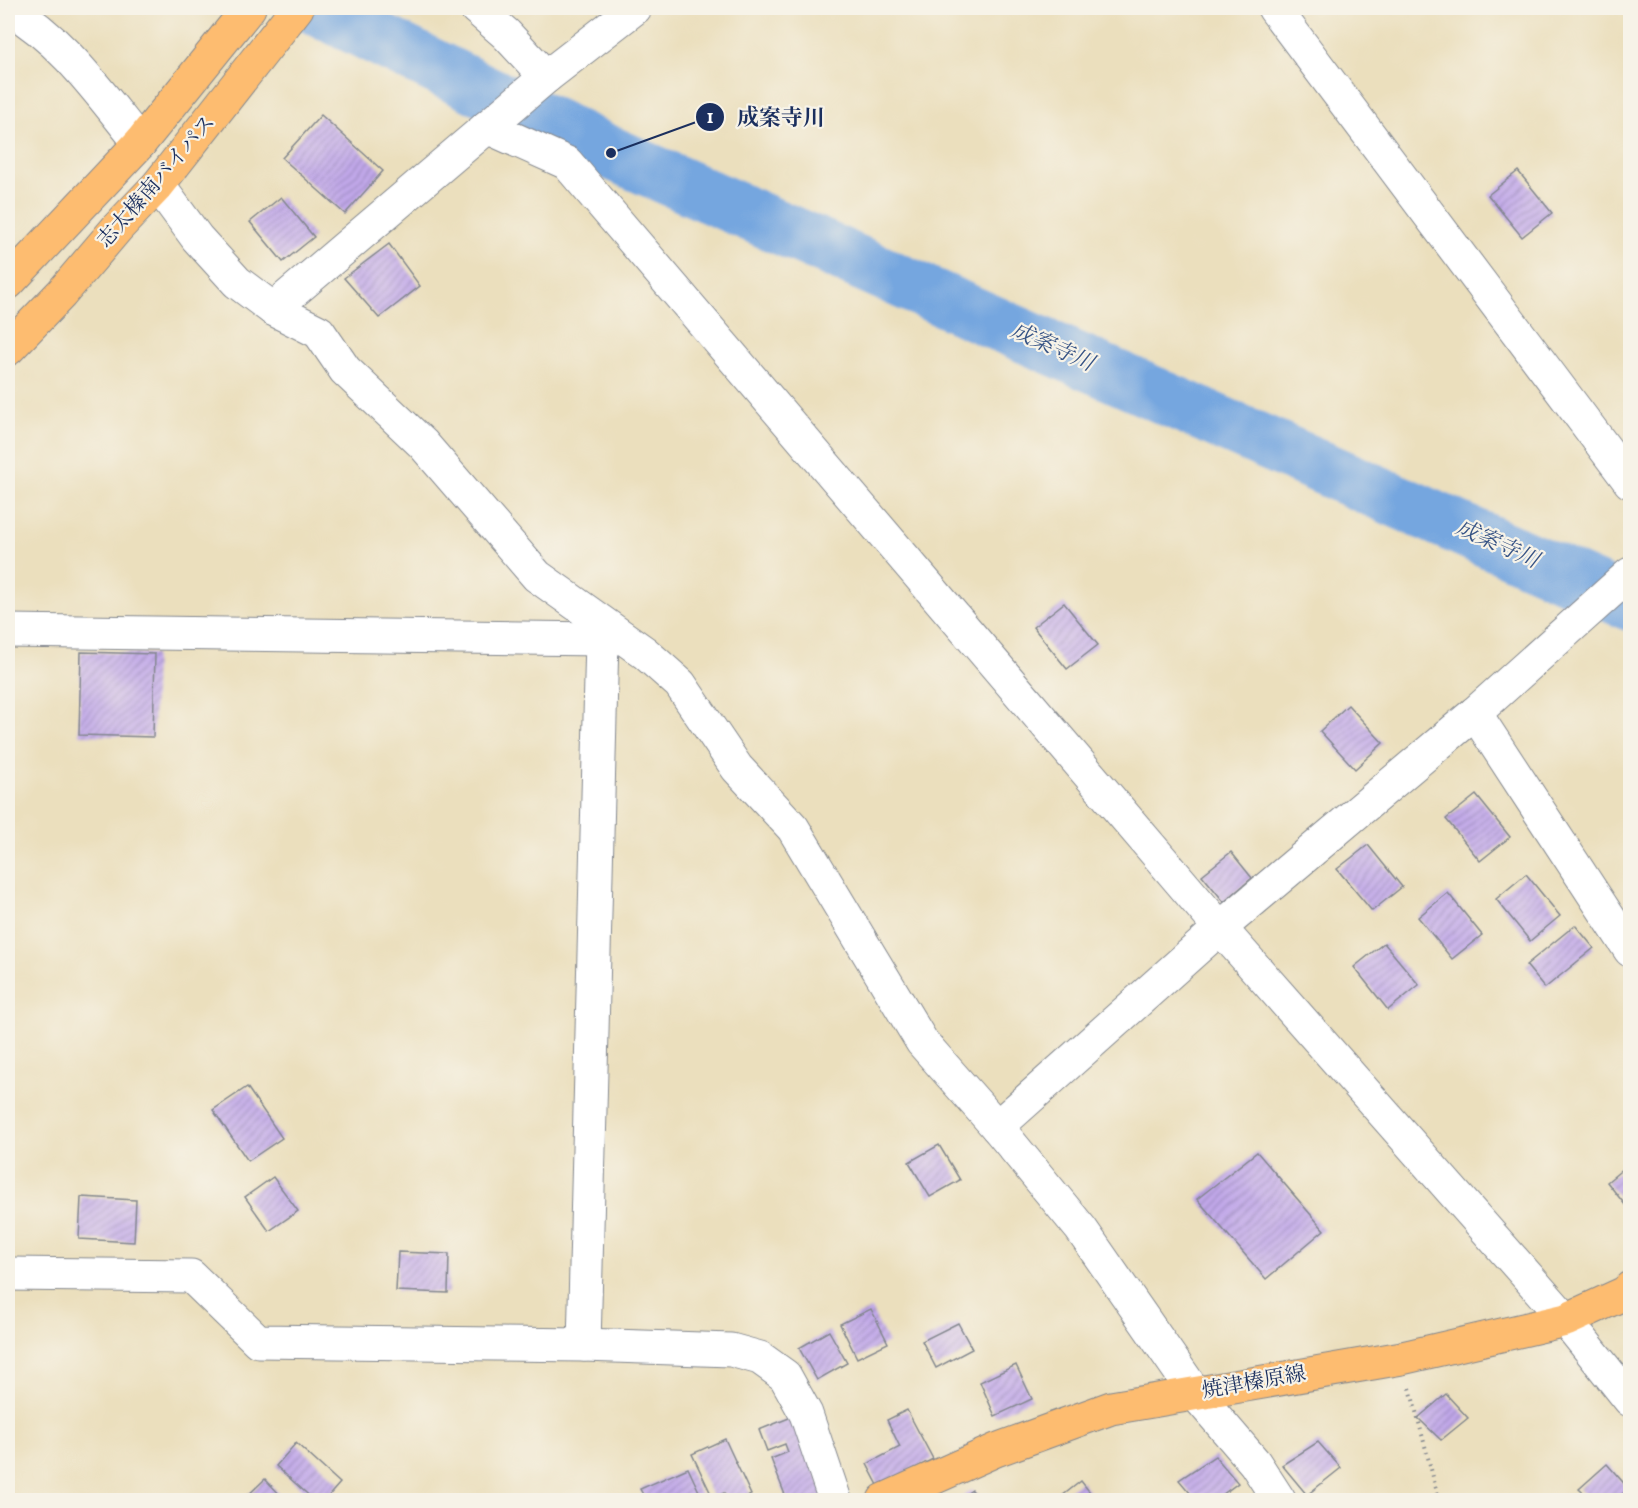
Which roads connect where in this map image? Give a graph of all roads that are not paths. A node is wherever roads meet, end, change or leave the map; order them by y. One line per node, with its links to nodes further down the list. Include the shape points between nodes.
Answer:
1 (8, 8): 9 (street, via 62,49)
2 (297, 8): 10 (main road, 志太榛南バイパス)
3 (476, 8): 7 (street)
4 (635, 8): 7 (street)
5 (1274, 8): 14 (street)
6 (242, 16): 9 (main road, 志太榛南バイパス)
7 (546, 77): 8 (street)
8 (487, 127): 12 (street); 19 (street, via 567,163)
9 (141, 143): 11 (main road, 志太榛南バイパス)
10 (158, 185): 12 (street, via 197,238 237,282); 13 (main road, 志太榛南バイパス)
11 (8, 283)
12 (273, 309): 17 (street, via 319,332 345,370 423,444 537,576)
13 (8, 349)
14 (1630, 482)
15 (1629, 575): 18 (street)
16 (8, 632): 17 (street)
17 (602, 632): 21 (street, via 645,653 680,684 737,768 793,828 922,1042); 25 (street)
18 (1475, 713): 19 (street); 20 (street)
19 (1220, 928): 21 (street); 24 (street)
20 (1630, 950)
21 (997, 1127): 26 (street, via 1081,1229)
22 (8, 1274): 25 (street, via 191,1276 258,1341)
23 (1630, 1288): 24 (main road, 焼津榛原線)
24 (1566, 1320): 26 (main road, 焼津榛原線, via 1402,1358); 27 (street)
25 (584, 1345): 28 (street, via 731,1350 760,1358 785,1376 806,1414)
26 (1195, 1393): 29 (main road, 焼津榛原線, via 1111,1408 996,1450); 30 (street, via 1255,1463)
27 (1630, 1400)
28 (835, 1500)
29 (884, 1500)
30 (1279, 1500)

